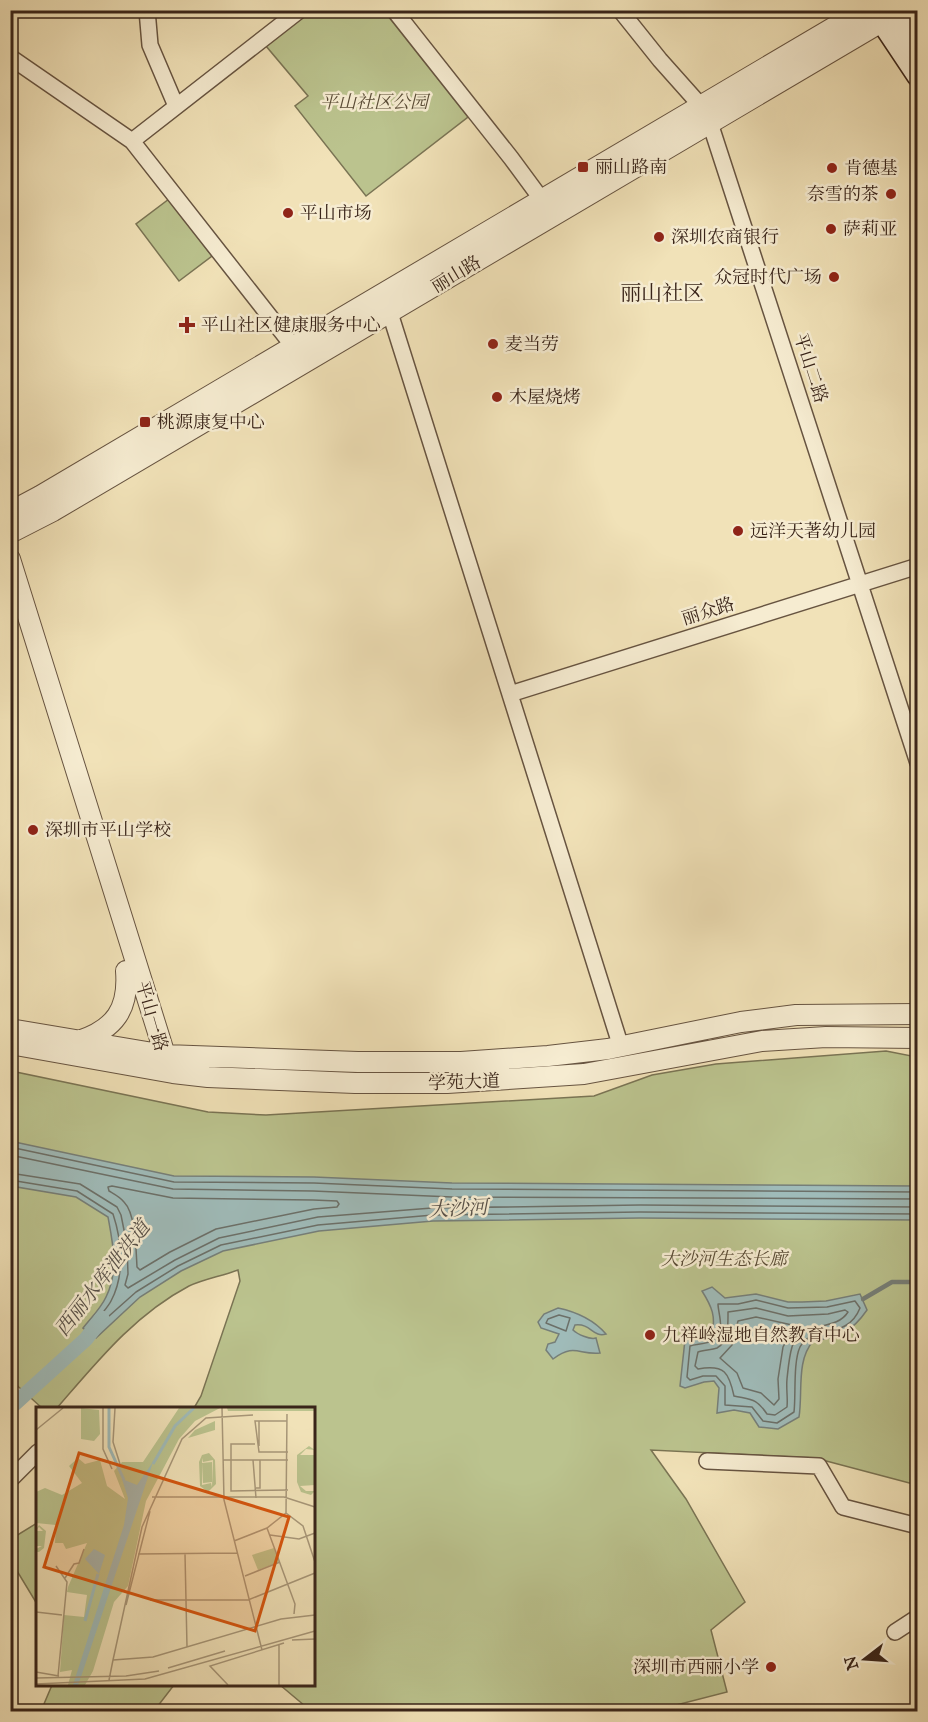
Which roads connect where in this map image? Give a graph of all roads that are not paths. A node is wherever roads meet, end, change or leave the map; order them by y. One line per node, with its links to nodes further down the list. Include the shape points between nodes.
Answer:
1 (147, 10): 10 (street, via 150,45)
2 (300, 10): 10 (street)
3 (393, 10): 13 (street)
4 (621, 10): 11 (street, 平山二路)
5 (863, 10): 11 (street, 丽山路)
6 (889, 13): 7 (main road); 9 (main road); 11 (street, 丽山路)
7 (918, 48)
8 (10, 57): 12 (street)
9 (918, 76)
10 (176, 106): 12 (street)
11 (706, 115): 13 (street, 丽山路); 14 (street, 丽山路); 20 (street, 平山二路)
12 (132, 141): 15 (street)
13 (542, 200): 15 (street, 丽山路)
14 (390, 313): 15 (street, 丽山路); 22 (street)
15 (300, 354): 16 (street, 丽山路); 17 (street, 丽山路, via 53,512)
16 (10, 512)
17 (10, 533)
18 (10, 560): 31 (street, 平山一路)
19 (918, 566): 20 (street, 丽众路)
20 (860, 584): 22 (street, 丽众路); 23 (street, 平山二路)
21 (10, 604): 24 (street, 平山一路)
22 (510, 693): 30 (street)
23 (918, 763)
24 (126, 971): 28 (street, via 126,996 115,1019 99,1034); 31 (street, 平山一路)
25 (918, 1014): 30 (street, 学苑大道, via 768,1018)
26 (10, 1029): 28 (street, 学苑大道)
27 (918, 1038): 31 (street, 学苑大道, via 762,1041 612,1070 478,1083 208,1077)
28 (79, 1041): 31 (street, 学苑大道)
29 (10, 1044): 31 (street, 学苑大道)
30 (621, 1047): 31 (street, 学苑大道, via 461,1062)
31 (160, 1060)
32 (36, 1454): 34 (street)
33 (707, 1461): 35 (street, via 819,1466 843,1507)
34 (10, 1480)
35 (918, 1526)
36 (918, 1617): 37 (street)
37 (895, 1632)

